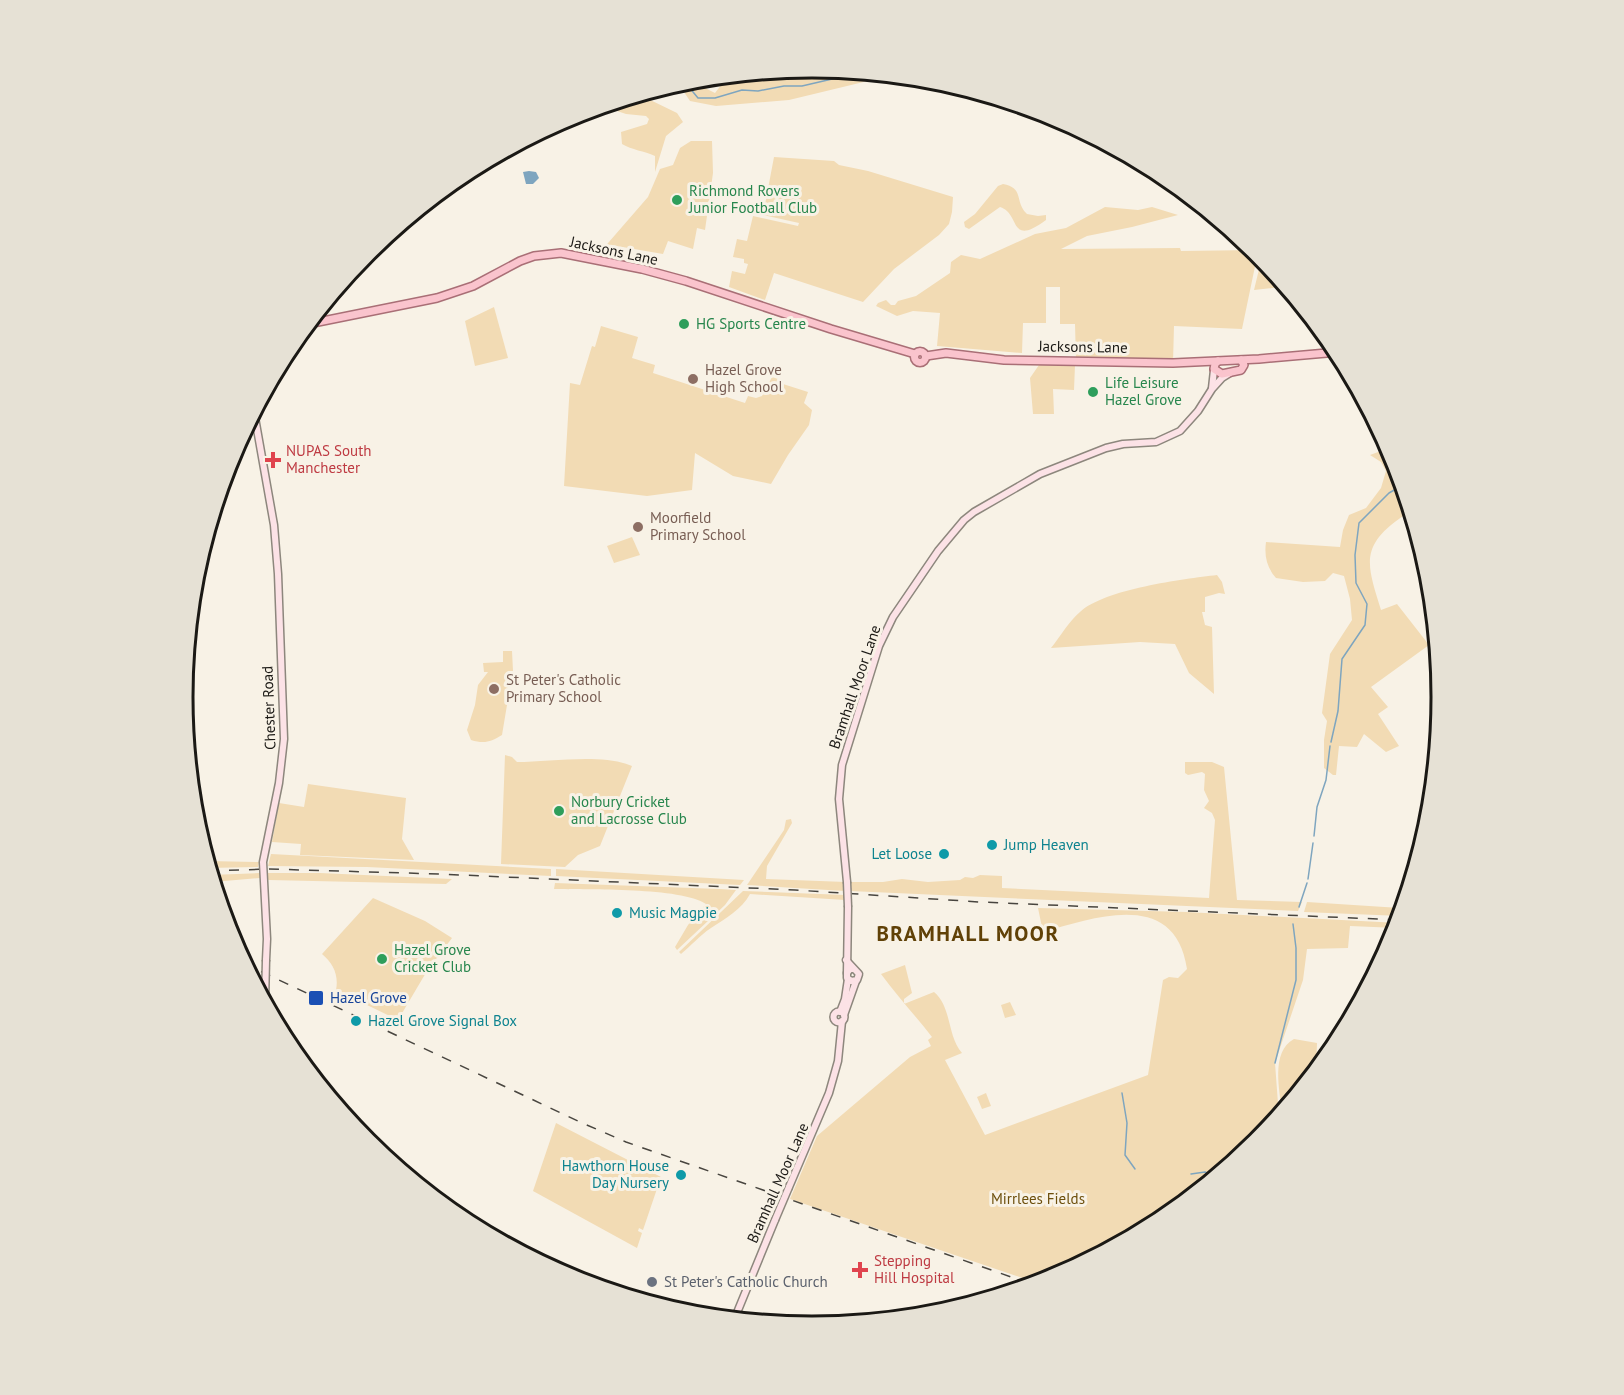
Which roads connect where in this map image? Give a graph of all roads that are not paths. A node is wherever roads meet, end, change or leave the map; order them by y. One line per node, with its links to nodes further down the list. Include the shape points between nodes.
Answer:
1 (320, 322): 4 (main road, Jacksons Lane, via 457,293 520,261 561,253 686,281 915,354 921,351 926,356 946,353 1004,360)
2 (1327, 353): 5 (main road, Jacksons Lane)
3 (1218, 361): 4 (main road, Jacksons Lane); 5 (main road, Jacksons Lane); 6 (main road)
4 (1168, 363): 6 (main road, Jacksons Lane)
5 (1242, 363): 7 (main road, via 1241,370)
6 (1214, 370): 7 (main road, Jacksons Lane); 8 (street, Bramhall Moor Lane)
7 (1230, 373): 8 (street, Bramhall Moor Lane)
8 (1212, 389): 10 (street, Bramhall Moor Lane, bridge, via 1180,431 1156,442 1106,448 1040,474 974,512 938,551 893,617 879,646 842,765 839,799 848,908)
9 (256, 424): 14 (street, Chester Road, bridge, via 274,525 284,739 263,862)
10 (845, 959): 11 (street); 12 (street, Bramhall Moor Lane)
11 (854, 969): 12 (street); 13 (street, Bramhall Moor Lane, via 859,974)
12 (847, 976): 13 (street); 15 (street, Bramhall Moor Lane)
13 (856, 981): 15 (street, Bramhall Moor Lane)
14 (265, 989)
15 (840, 1017): 16 (street, Bramhall Moor Lane, bridge, via 838,1054 826,1102)
16 (737, 1313)

